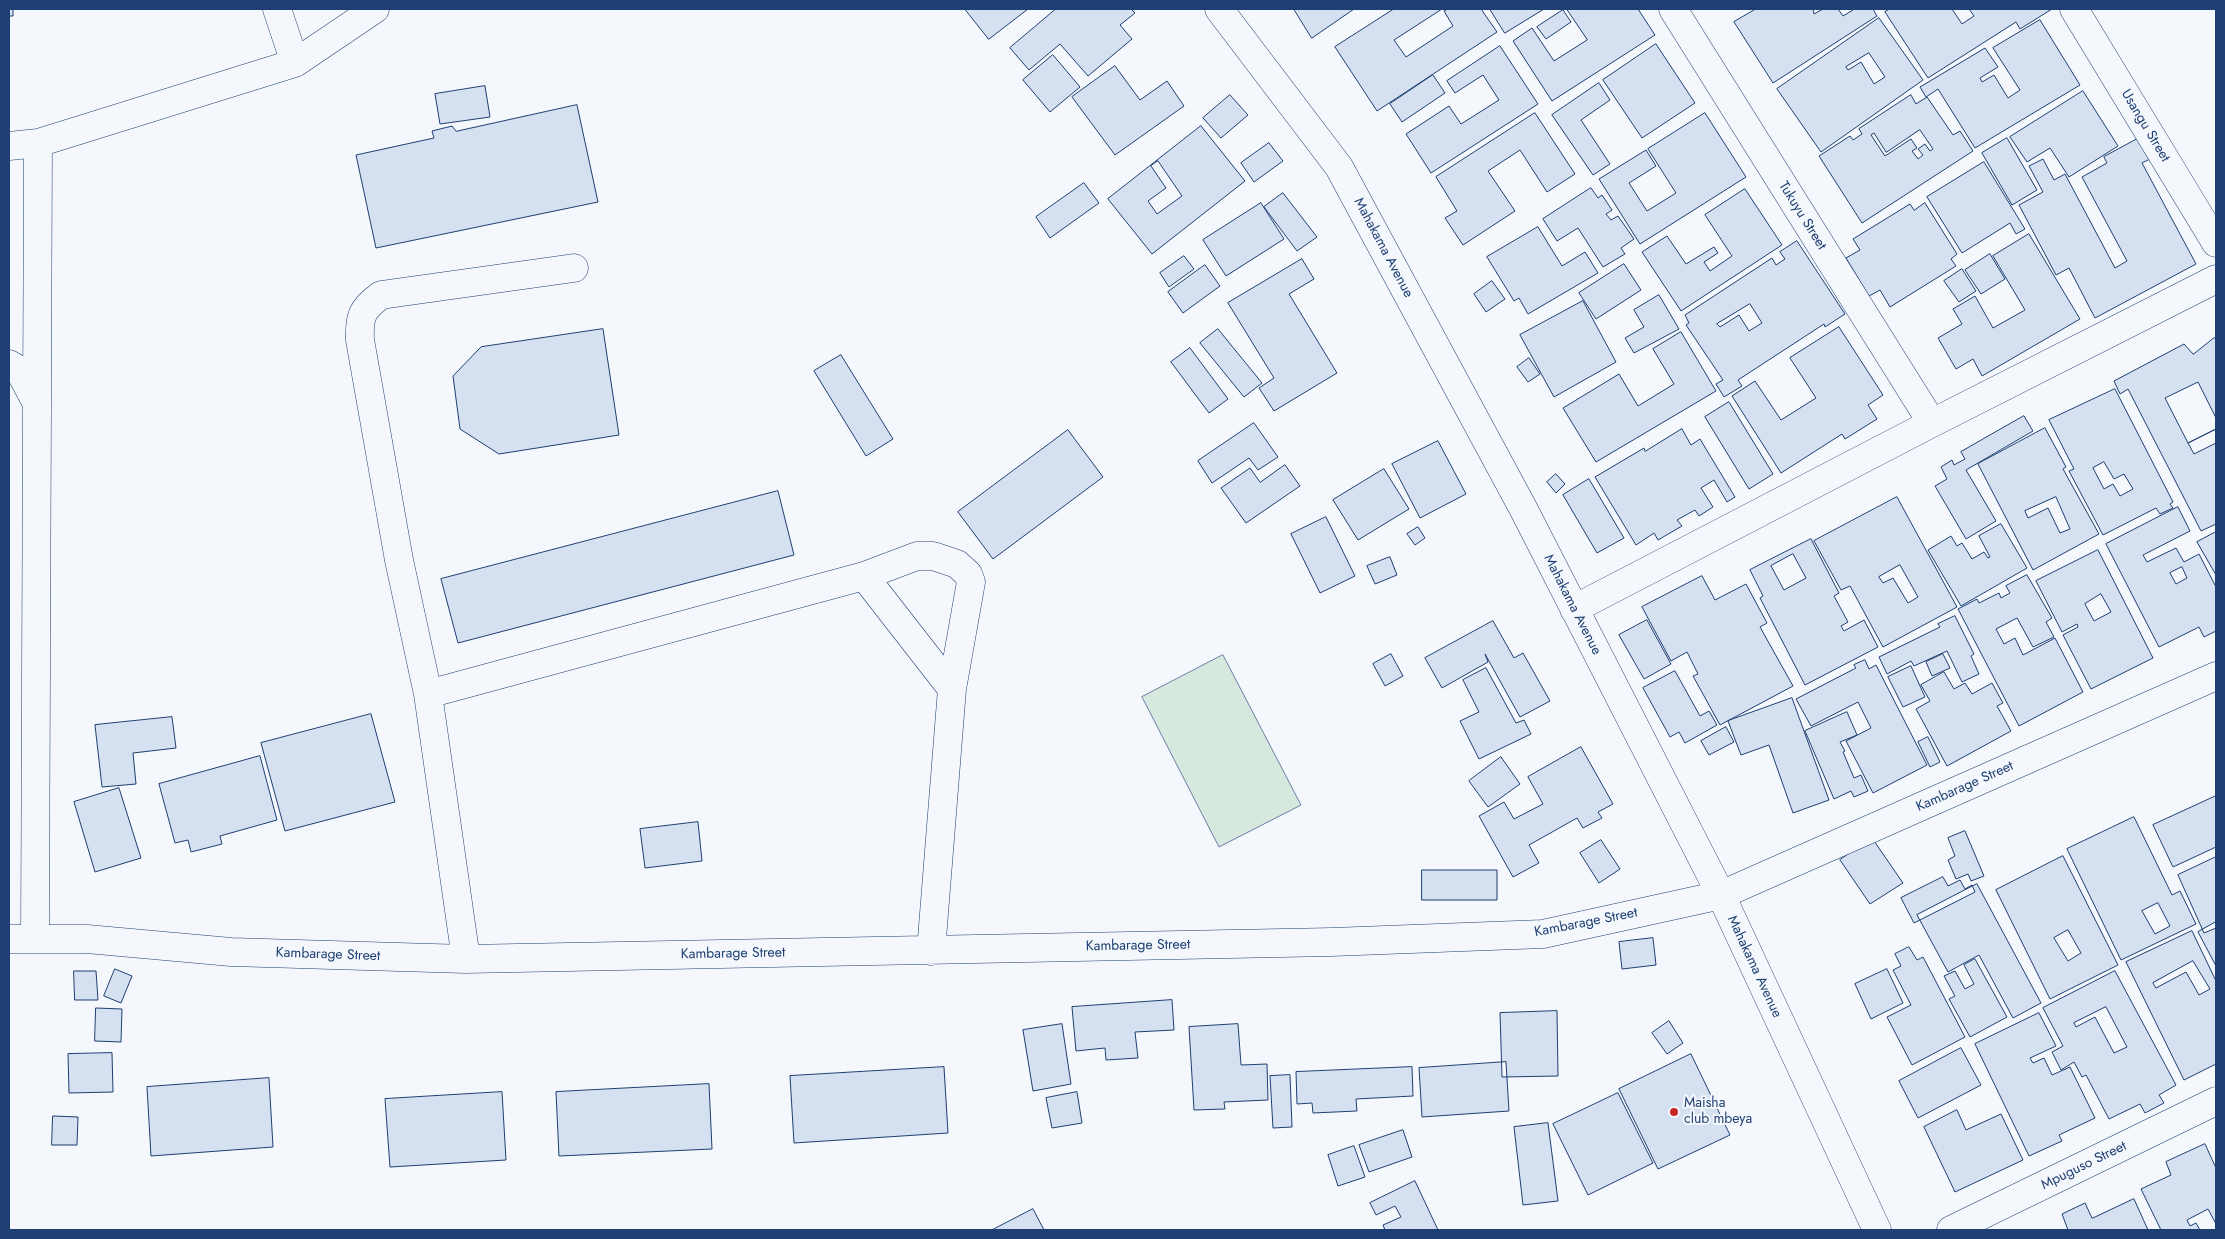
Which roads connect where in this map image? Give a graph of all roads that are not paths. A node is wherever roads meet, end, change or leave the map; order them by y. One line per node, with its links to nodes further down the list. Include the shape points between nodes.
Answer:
1 (276, 9): 6 (street)
2 (375, 9): 6 (street)
3 (1219, 9): 16 (street, Mahakama Avenue, via 1339,167)
4 (1673, 9): 14 (street, Tukuyu Street)
5 (2074, 9): 9 (street, Usangu Street)
6 (295, 62): 7 (street)
7 (38, 143): 8 (street); 13 (street, via 40,262)
8 (9, 146)
9 (2216, 243)
10 (574, 268): 19 (street, via 381,295 368,305 359,320 398,560)
11 (2216, 279): 14 (street)
12 (9, 364): 13 (street, via 18,370)
13 (36, 402): 21 (street)
14 (1932, 423): 16 (street)
15 (864, 576): 18 (street); 18 (street, via 917,556 944,559 957,564 968,574 971,591); 19 (street)
16 (1574, 609): 20 (street, Mahakama Avenue)
17 (2216, 676): 20 (street, Kambarage Street)
18 (952, 689): 23 (street)
19 (428, 694): 24 (street)
20 (1721, 895): 23 (street, Kambarage Street, via 1543,934); 26 (street, Mahakama Avenue)
21 (36, 938): 22 (street, Kambarage Street); 24 (street, Kambarage Street, via 87,939 231,952)
22 (9, 939)
23 (931, 951): 24 (street, Kambarage Street)
24 (466, 958)
25 (2216, 1101): 27 (street, Mpuguso Street)
26 (1877, 1230)
27 (1951, 1230)

